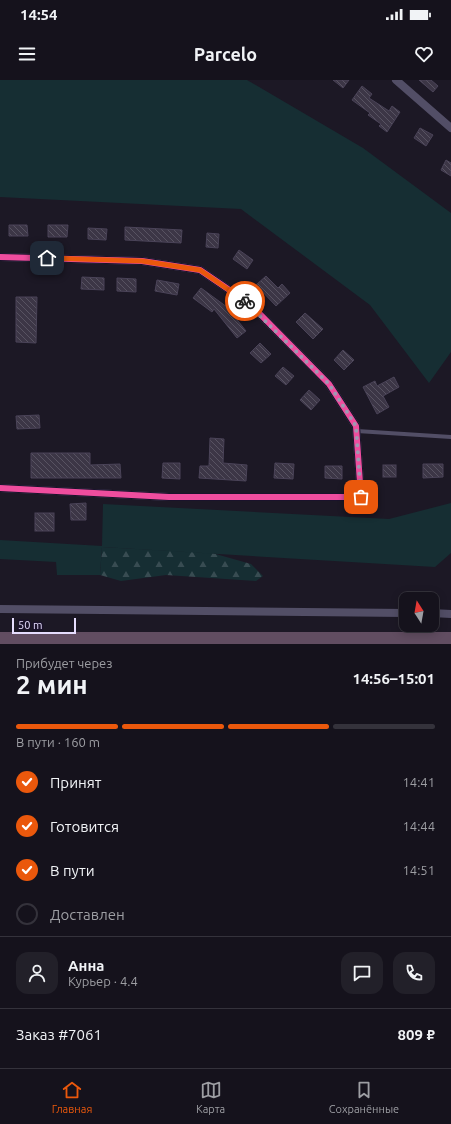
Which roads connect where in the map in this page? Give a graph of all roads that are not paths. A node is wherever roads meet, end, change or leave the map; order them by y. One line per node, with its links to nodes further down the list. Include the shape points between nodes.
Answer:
1 (396, 80): 2 (street)
2 (451, 128)
3 (0, 257): 4 (street, via 142,261 200,270 250,304 329,384)
4 (357, 431): 5 (lane); 6 (street, via 361,497 169,497)
5 (451, 437)
6 (0, 488)
7 (0, 610): 8 (street)
8 (399, 613)
9 (439, 614): 10 (street)
10 (451, 614)
11 (0, 639): 12 (highway)
12 (451, 639)

